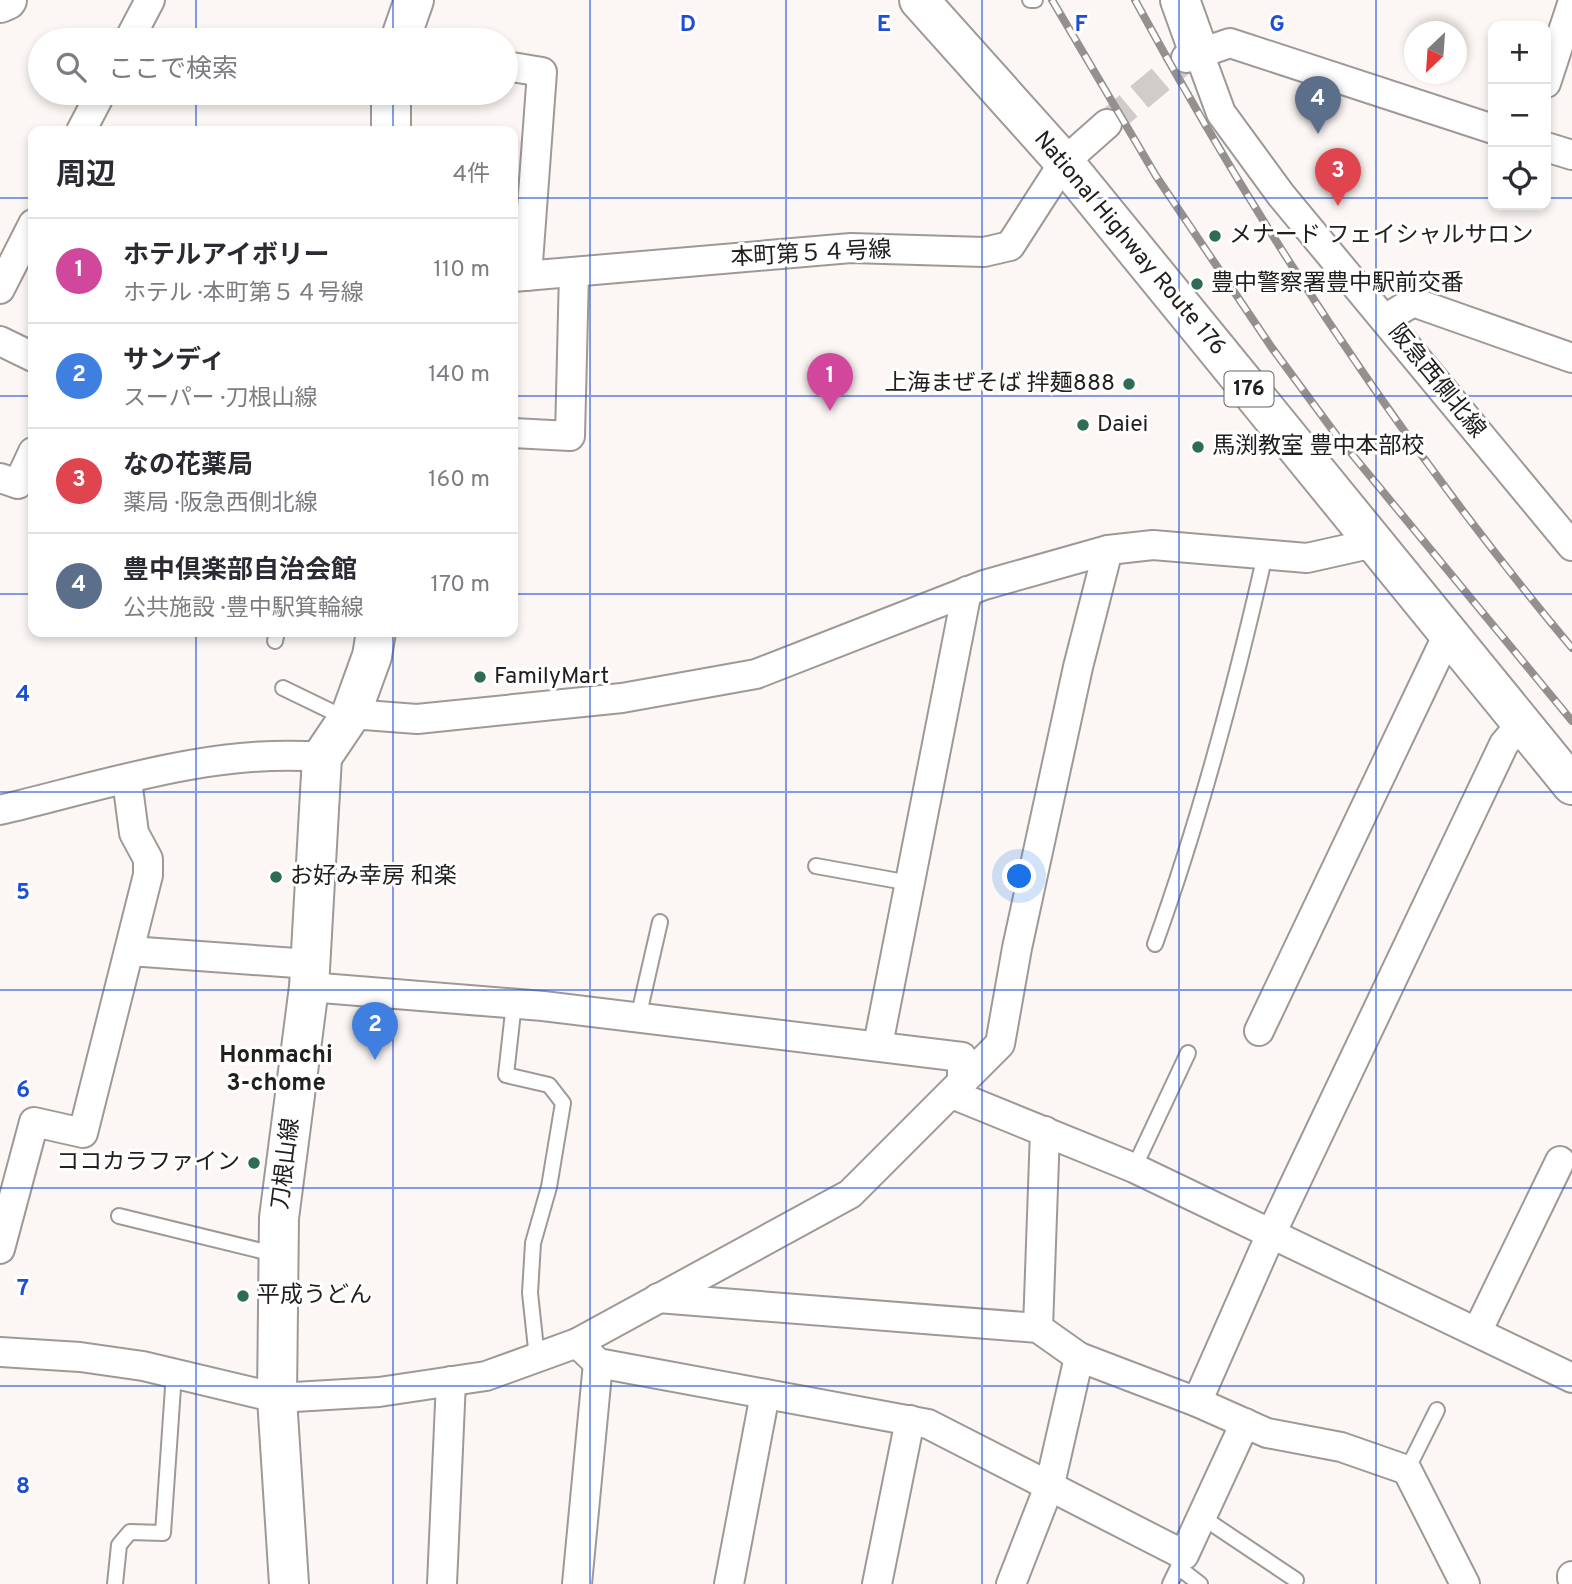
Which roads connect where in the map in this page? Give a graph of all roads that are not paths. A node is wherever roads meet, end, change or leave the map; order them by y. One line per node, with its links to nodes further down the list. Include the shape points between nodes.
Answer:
1 (7, 0): 5 (main road)
2 (150, 0): 8 (street)
3 (414, 0): 9 (main road)
4 (919, 0): 21 (main road, National Highway Route 176 / 176)
5 (0, 3)
6 (1187, 3): 10 (main road, 阪急西側北線)
7 (1572, 4): 12 (street)
8 (135, 28)
9 (404, 28)
10 (1192, 56): 18 (street, via 1230,43); 26 (street, 阪急西側北線, via 1221,113 1281,195)
11 (518, 68): 24 (street, via 542,72)
12 (1551, 68)
13 (95, 105): 16 (street)
14 (391, 105): 17 (main road)
15 (1107, 124): 21 (street, 本町第５４号線)
16 (84, 126)
17 (391, 126)
18 (1488, 127)
19 (1549, 147): 20 (street)
20 (1572, 156)
21 (1064, 162): 23 (street, 本町第５４号線, via 1010,246 984,252 851,248); 33 (main road, National Highway Route 176 / 176)
22 (28, 234): 25 (street)
23 (574, 272): 24 (street, 本町第５４号線); 30 (street, via 570,436)
24 (520, 276)
25 (0, 289)
26 (1385, 319): 29 (street, via 1413,302); 34 (street, 阪急西側北線)
27 (0, 341): 28 (street)
28 (28, 355)
29 (1572, 358)
30 (518, 433)
31 (28, 462): 32 (street)
32 (17, 484)
33 (1374, 543): 36 (street, via 1307,558); 38 (main road, National Highway Route 176 / 176)
34 (1572, 546)
35 (1108, 550): 36 (street, via 1153,545); 37 (street); 58 (street, via 1072,694 1000,1044)
36 (1265, 555): 50 (lane, via 1238,677 1195,828)
37 (967, 591): 41 (street, via 756,674 622,698 417,719); 48 (street)
38 (1448, 634): 42 (main road, National Highway Route 176 / 176); 55 (street)
39 (375, 637): 41 (main road)
40 (283, 688): 41 (lane)
41 (349, 716): 43 (main road)
42 (1521, 724): 45 (main road, National Highway Route 176 / 176); 63 (street, via 1504,744)
43 (322, 757): 44 (street, via 296,754 206,761); 52 (main road, 刀根山線)
44 (127, 780): 46 (street); 51 (street, via 134,833 148,859)
45 (1572, 785)
46 (0, 810)
47 (816, 866): 48 (lane)
48 (910, 883): 56 (street)
49 (660, 922): 54 (lane)
50 (1155, 943)
51 (130, 951): 52 (street); 64 (street, via 83,1133 34,1122)
52 (310, 976): 53 (street); 65 (main road, 刀根山線, via 279,1218)
53 (514, 1003): 54 (street); 72 (lane, via 506,1075 549,1085 563,1103 549,1187 533,1243 530,1293)
54 (638, 1018): 56 (street)
55 (1259, 1031)
56 (878, 1045): 58 (street, via 962,1057)
57 (1188, 1053): 61 (lane)
58 (957, 1089): 59 (street); 66 (street, via 850,1194)
59 (1045, 1131): 61 (street); 67 (street)
60 (1560, 1161): 68 (street)
61 (1134, 1168): 63 (street)
62 (119, 1216): 65 (lane)
63 (1271, 1234): 68 (street); 79 (street)
64 (0, 1249)
65 (279, 1255): 78 (main road, 刀根山線)
66 (658, 1298): 67 (street); 69 (street)
67 (1038, 1328): 71 (street)
68 (1477, 1332): 75 (street)
69 (577, 1343): 72 (street); 73 (street)
70 (0, 1352): 74 (street, via 80,1357)
71 (1079, 1357): 79 (street); 84 (street)
72 (537, 1358): 76 (street, via 486,1376)
73 (598, 1363): 77 (street); 91 (street)
74 (174, 1373): 78 (street); 88 (lane, via 163,1533 130,1532 120,1545)
75 (1572, 1378)
76 (451, 1381): 78 (street, via 379,1392); 90 (street)
77 (765, 1394): 81 (street); 92 (street)
78 (277, 1398): 89 (main road, 刀根山線)
79 (1198, 1402): 82 (street)
80 (1437, 1410): 83 (lane)
81 (910, 1420): 84 (street, via 928,1424); 93 (street)
82 (1245, 1423): 83 (street, via 1267,1433 1341,1447); 85 (street)
83 (1407, 1470): 97 (street)
84 (1050, 1484): 86 (street); 94 (street)
85 (1202, 1517): 86 (street); 87 (lane)
86 (1181, 1561): 95 (lane); 96 (lane)
87 (1296, 1580)
88 (115, 1584)
89 (289, 1584)
90 (442, 1584)
91 (577, 1584)
92 (729, 1584)
93 (877, 1584)
94 (1011, 1584)
95 (1170, 1584)
96 (1200, 1584)
97 (1465, 1584)

